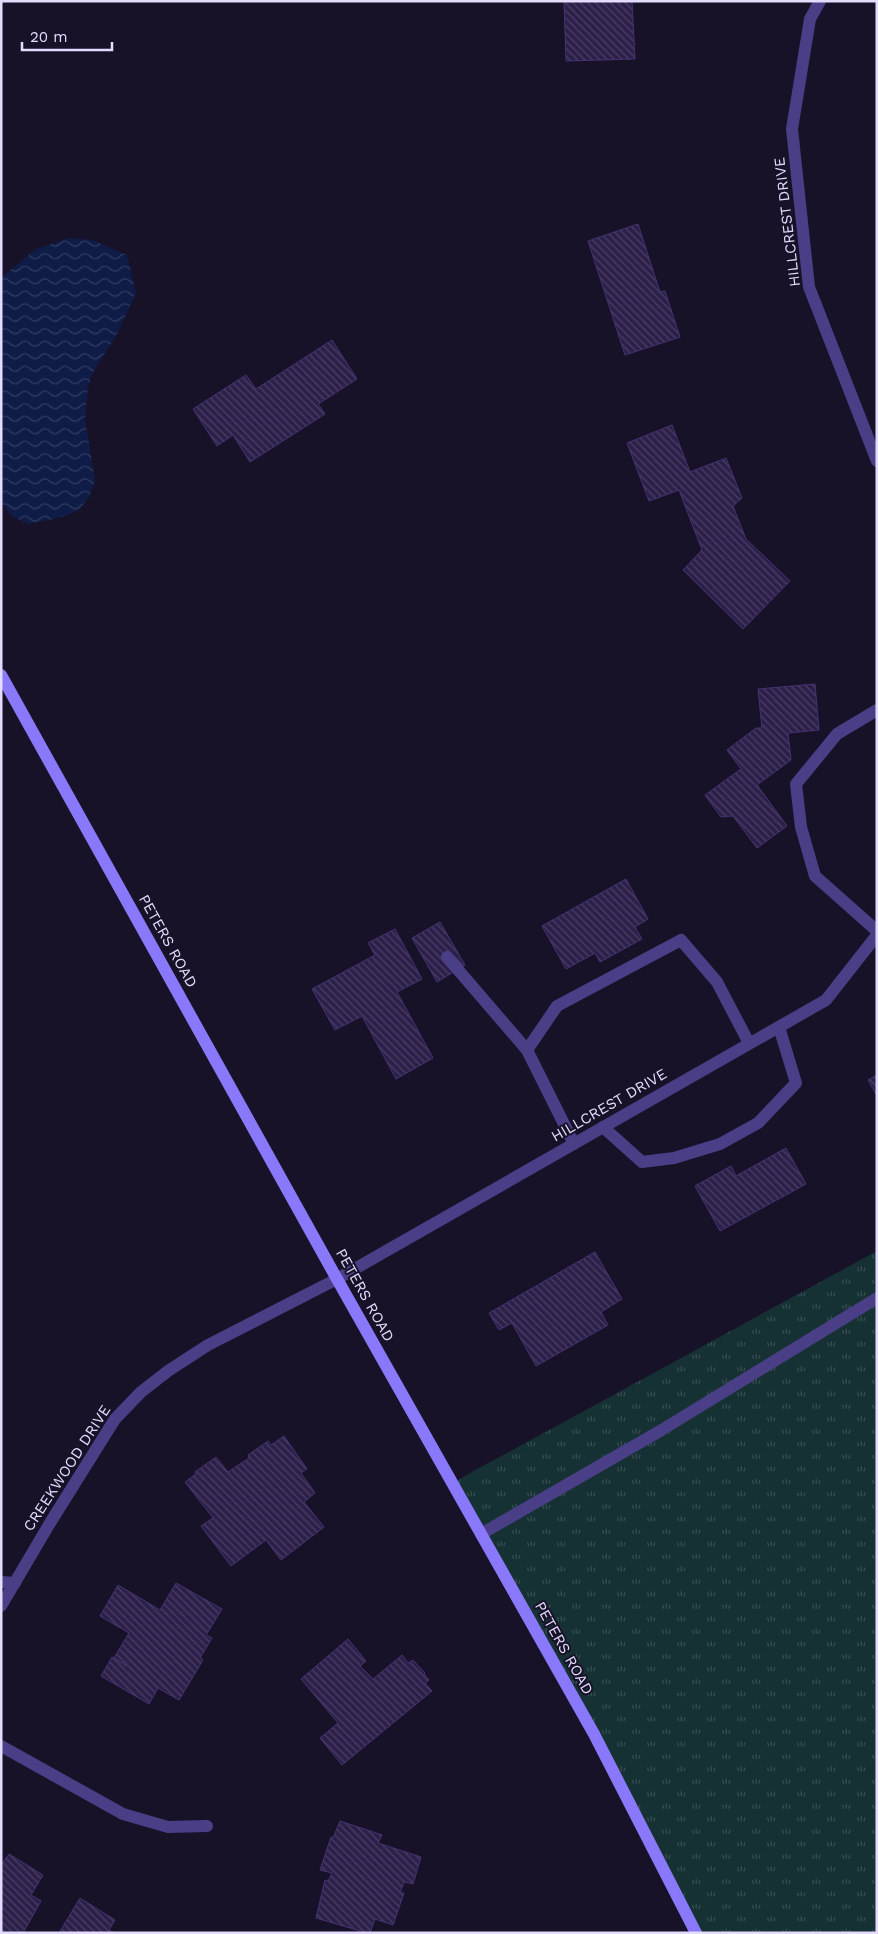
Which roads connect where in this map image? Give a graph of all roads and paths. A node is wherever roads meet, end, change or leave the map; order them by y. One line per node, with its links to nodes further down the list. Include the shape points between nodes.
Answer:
1 (820, 1): 2 (street, HILLCREST DRIVE, via 810,19 792,130 809,287)
2 (877, 461)
3 (1, 675): 12 (street, PETERS ROAD)
4 (877, 710): 5 (street, via 837,734 796,784 801,827 815,876)
5 (877, 933): 7 (street, HILLCREST DRIVE, via 826,1000)
6 (447, 957): 9 (street)
7 (779, 1027): 8 (street, HILLCREST DRIVE); 10 (street, via 796,1083 758,1123 720,1144 674,1158 642,1162)
8 (749, 1043): 9 (street, via 716,982 681,940 557,1006); 10 (street, HILLCREST DRIVE)
9 (526, 1050): 11 (street)
10 (603, 1127): 11 (street, HILLCREST DRIVE)
11 (574, 1144): 12 (street, HILLCREST DRIVE)
12 (337, 1279): 14 (street, PETERS ROAD); 16 (street, CREEKWOOD DRIVE, via 208,1345 141,1392 115,1418)
13 (877, 1298): 14 (street, via 660,1431)
14 (481, 1534): 20 (street, PETERS ROAD, via 594,1734)
15 (1, 1582): 16 (street)
16 (15, 1583): 17 (street, CREEKWOOD DRIVE)
17 (1, 1606)
18 (1, 1746): 19 (street, via 123,1814 168,1826)
19 (207, 1826)
20 (696, 1933)

